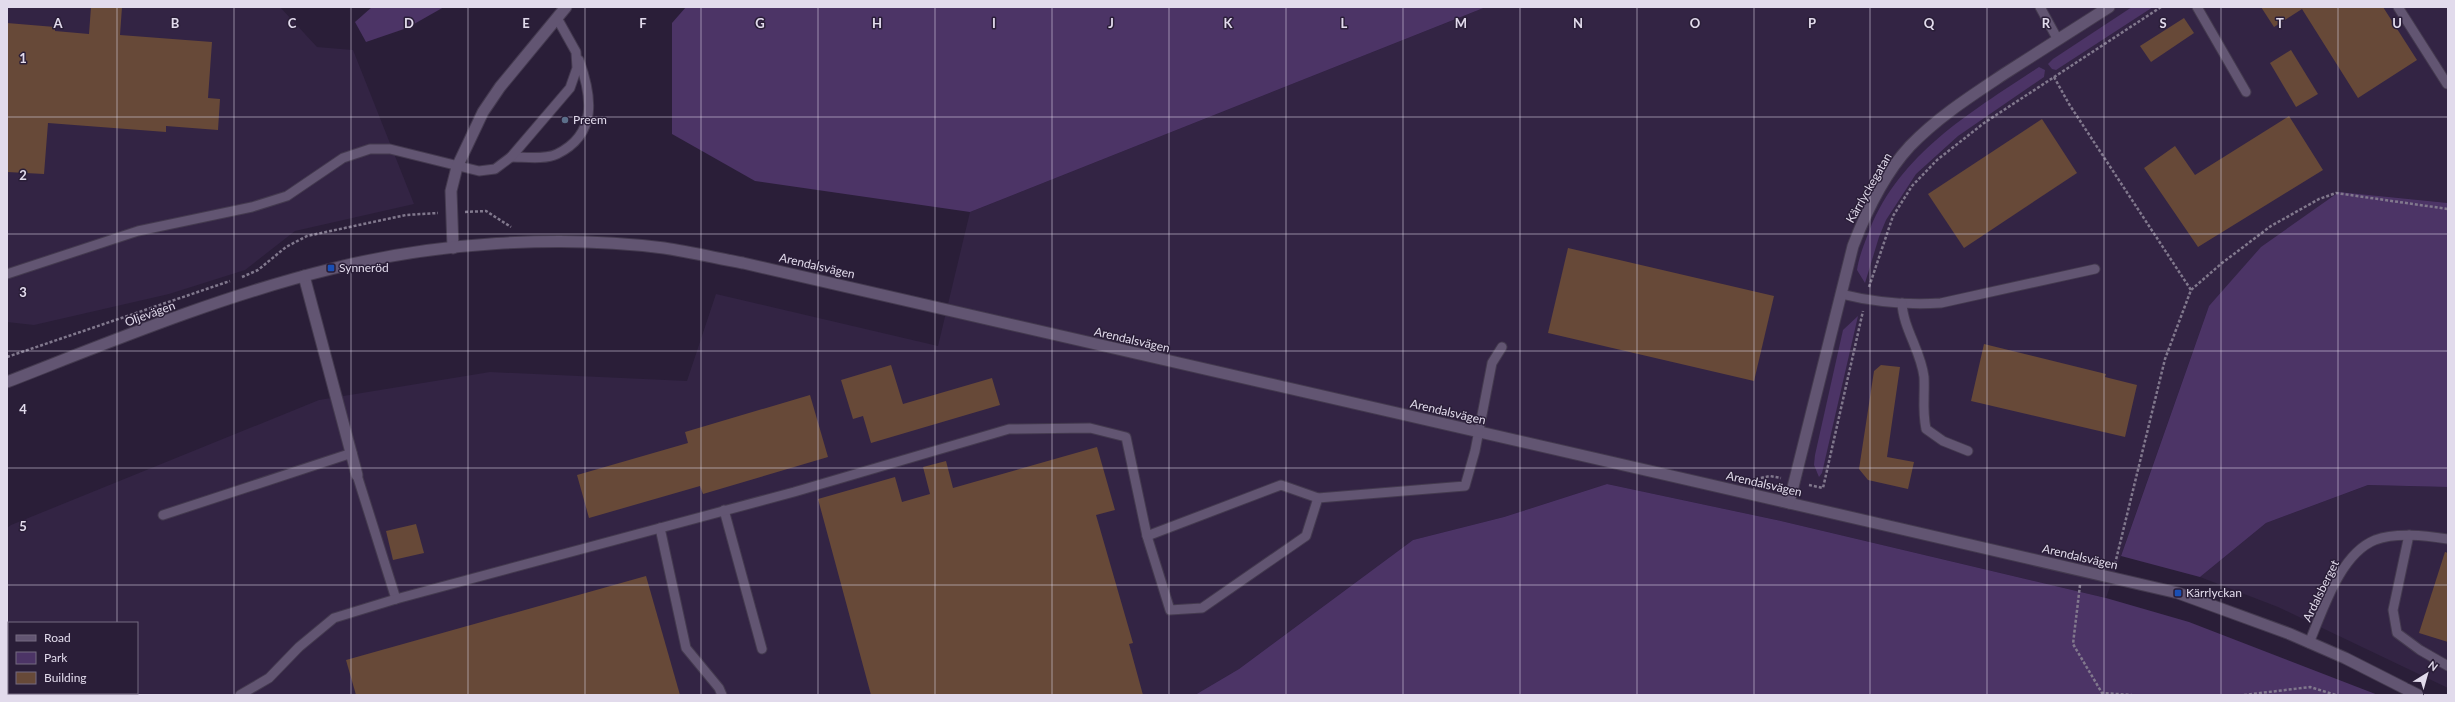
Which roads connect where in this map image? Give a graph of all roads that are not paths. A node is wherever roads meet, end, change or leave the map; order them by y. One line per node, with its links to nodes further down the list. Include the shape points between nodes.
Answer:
1 (566, 7): 6 (street)
2 (2040, 7): 7 (lane)
3 (2109, 7): 7 (street, Kärrlyckegatan)
4 (2197, 7): 10 (lane)
5 (2398, 7): 9 (lane)
6 (557, 18): 8 (lane); 12 (street, via 500,87 483,112)
7 (2058, 40): 17 (street, Kärrlyckegatan, via 1964,101 1909,147 1863,221 1853,246)
8 (576, 52): 11 (lane, via 577,68 570,88); 11 (lane, via 590,98 586,125 577,139 556,155 531,158)
9 (2447, 84)
10 (2246, 92)
11 (511, 156): 12 (lane, via 495,169 479,171)
12 (457, 167): 13 (street, via 451,191); 15 (lane, via 390,149 370,149 343,158 287,196 252,207 138,231)
13 (453, 248): 16 (street, Oljevägen, via 382,258); 21 (street, Arendalsvägen, via 533,242 598,243 685,252 743,263)
14 (2095, 269): 18 (lane, via 1941,303)
15 (7, 274)
16 (304, 276): 20 (street, Oljevägen, via 234,298); 23 (street)
17 (1841, 294): 18 (lane, via 1866,300); 26 (street, Kärrlyckegatan)
18 (1902, 303): 22 (lane, via 1902,316 1924,376 1922,411 1926,429 1943,441)
19 (1502, 347): 21 (lane, via 1492,363)
20 (7, 382)
21 (1479, 432): 25 (lane, via 1465,486); 26 (street, Arendalsvägen)
22 (1968, 451)
23 (352, 453): 24 (street); 28 (lane)
24 (357, 475): 33 (lane)
25 (1318, 498): 30 (lane, via 1281,485); 30 (lane, via 1306,536 1202,608 1170,610)
26 (1789, 503): 34 (street, Arendalsvägen, via 2178,593 2247,616)
27 (724, 510): 29 (lane); 30 (lane, via 1009,430 1090,428 1126,437); 35 (lane)
28 (163, 515)
29 (660, 528): 33 (lane); 38 (lane, via 686,648)
30 (1147, 536)
31 (2409, 536): 32 (lane, Ardalsberget); 34 (lane, Ardalsberget, via 2377,539 2356,553 2334,587); 36 (lane, via 2393,610 2397,633)
32 (2448, 539)
33 (396, 599): 37 (lane, via 334,618 299,647 269,678)
34 (2309, 643): 39 (street, Arendalsvägen)
35 (762, 649)
36 (2448, 666)
37 (240, 695)
38 (722, 695)
39 (2418, 695)

